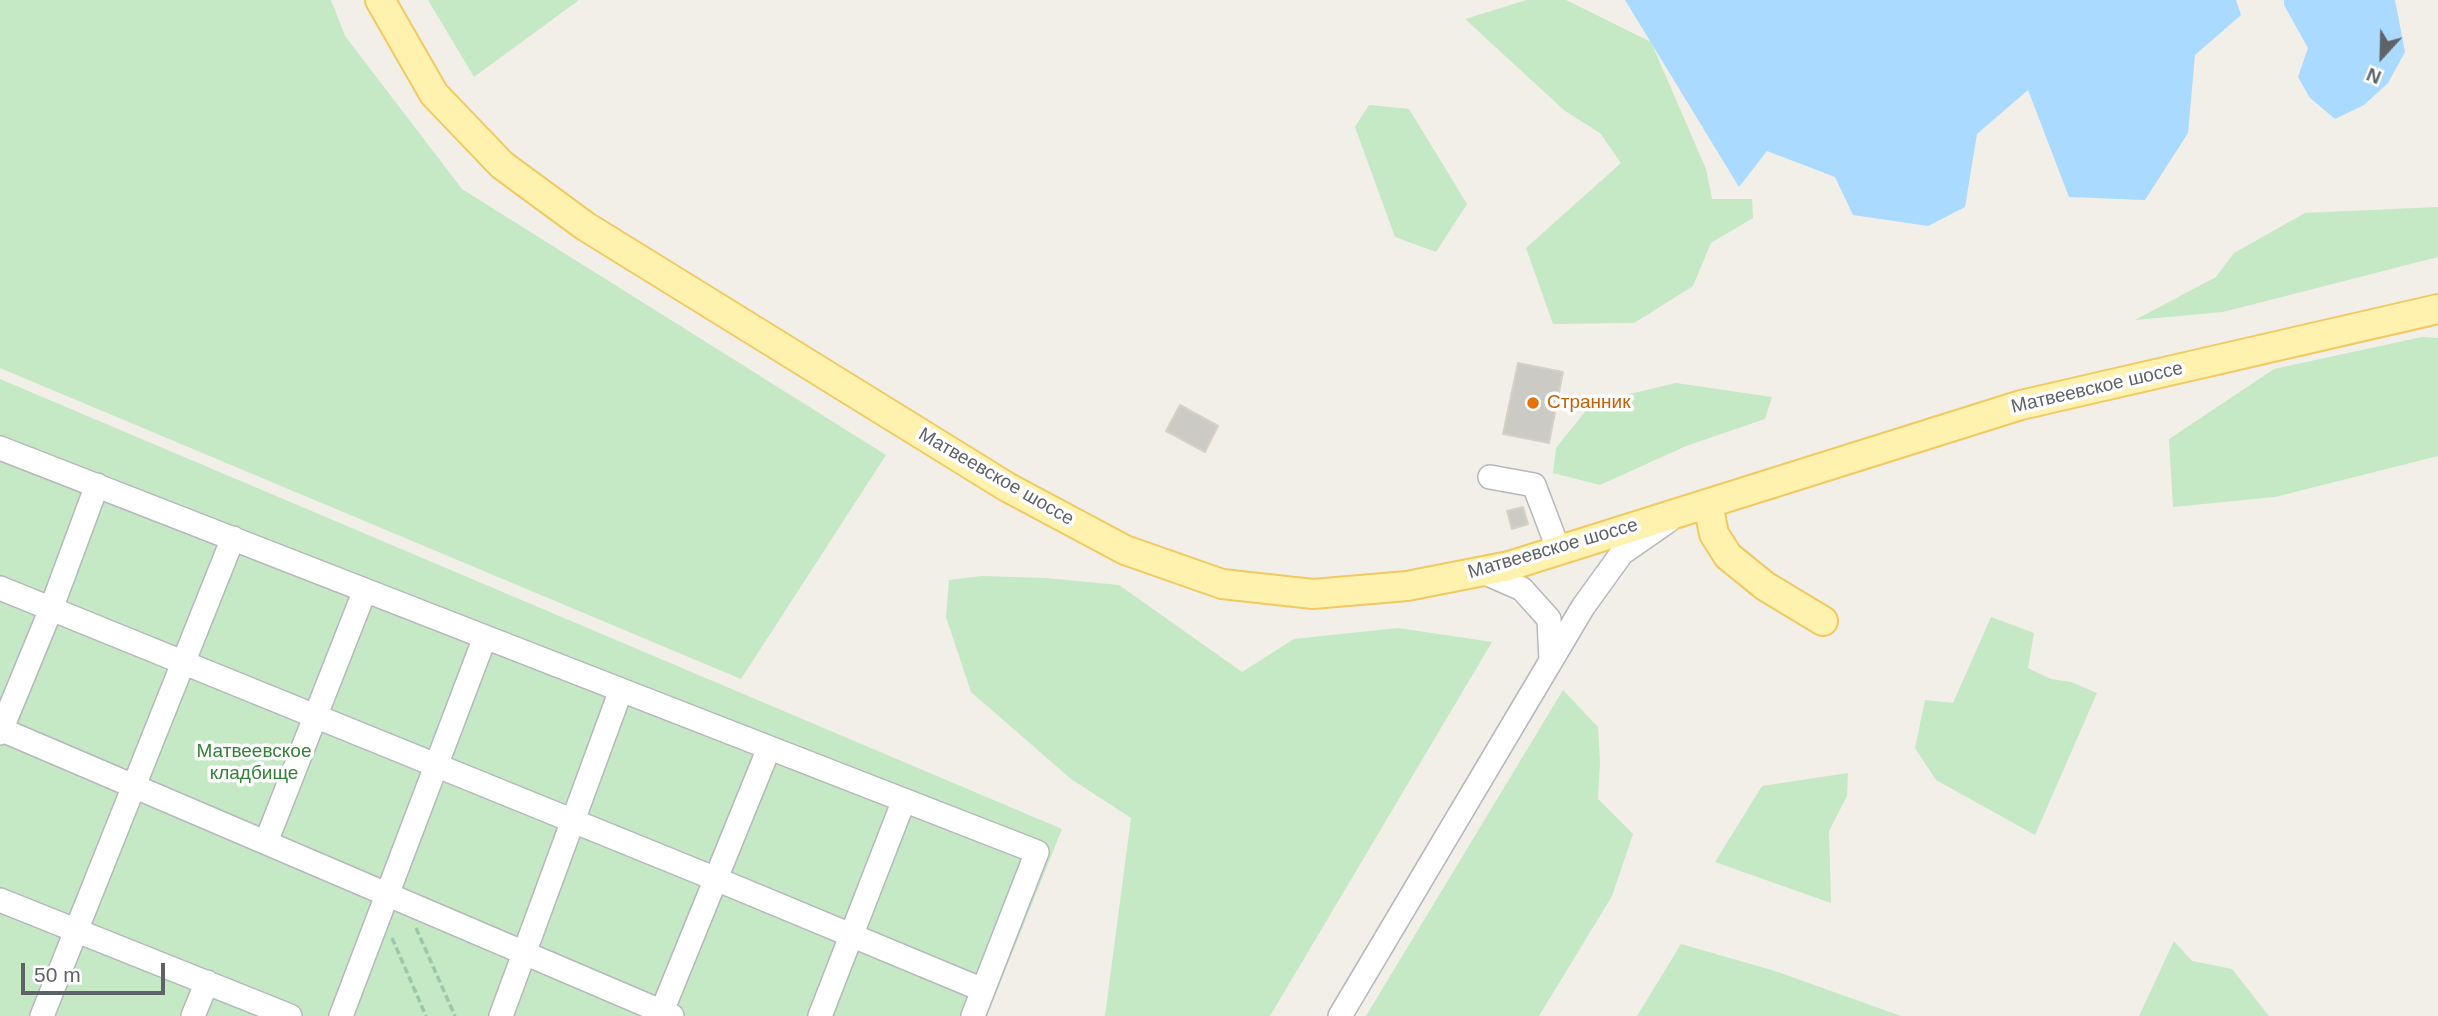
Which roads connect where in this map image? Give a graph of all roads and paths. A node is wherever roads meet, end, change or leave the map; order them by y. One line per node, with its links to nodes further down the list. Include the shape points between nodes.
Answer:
1 (380, 0): 10 (main road, Матвеевское шоссе, via 434,94 512,173 585,226 1007,487 1125,550 1222,584 1313,594 1407,586)
2 (2438, 309): 6 (main road, Матвеевское шоссе, via 2021,405)
3 (0, 448): 5 (street)
4 (1490, 477): 9 (street, via 1534,485)
5 (97, 485): 8 (street); 13 (street)
6 (1708, 504): 7 (main road, Матвеевское шоссе); 14 (main road, via 1713,534 1728,556 1765,586)
7 (1681, 513): 9 (main road, Матвеевское шоссе); 16 (street, via 1622,553)
8 (233, 538): 12 (street); 17 (street)
9 (1559, 551): 10 (main road, Матвеевское шоссе)
10 (1481, 572): 16 (street, via 1522,589 1549,619)
11 (0, 588): 13 (street)
12 (365, 590): 15 (street); 19 (street)
13 (51, 609): 17 (street); 20 (street)
14 (1823, 621)
15 (485, 637): 18 (street); 22 (street)
16 (1551, 661): 45 (street)
17 (184, 664): 19 (street); 23 (street)
18 (621, 690): 21 (street); 25 (street)
19 (315, 717): 22 (street); 26 (street)
20 (0, 731): 23 (street)
21 (769, 748): 24 (street); 27 (street)
22 (436, 767): 25 (street); 29 (street)
23 (134, 785): 26 (street); 30 (street)
24 (904, 800): 31 (street); 34 (street, via 1037,852)
25 (573, 822): 27 (street); 32 (street)
26 (266, 842): 29 (street)
27 (716, 878): 31 (street); 35 (street)
28 (0, 900): 30 (street)
29 (391, 904): 32 (street); 39 (street); 40 (path); 41 (path)
30 (76, 930): 33 (street); 36 (street)
31 (851, 936): 34 (street); 43 (street)
32 (525, 954): 35 (street); 42 (street)
33 (207, 982): 37 (street); 38 (street)
34 (983, 990): 44 (street)
35 (664, 1015)
36 (42, 1016)
37 (193, 1016)
38 (290, 1016)
39 (341, 1016)
40 (426, 1016)
41 (455, 1016)
42 (501, 1016)
43 (820, 1016)
44 (973, 1016)
45 (1340, 1016)

